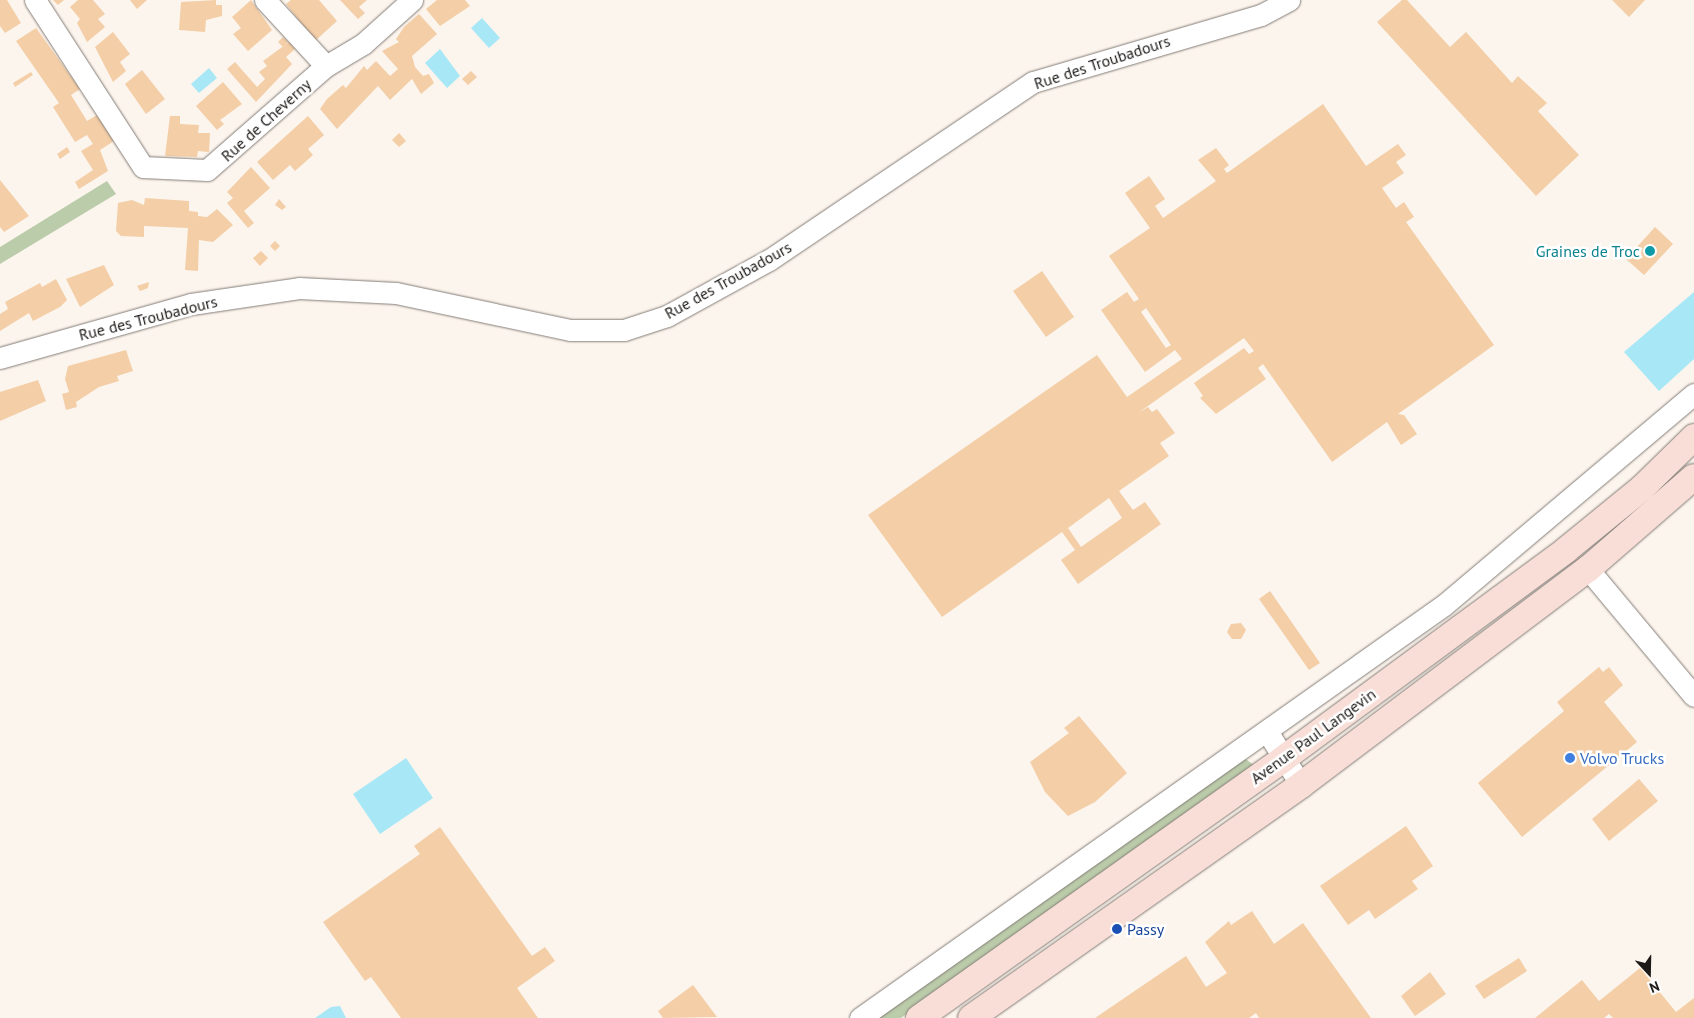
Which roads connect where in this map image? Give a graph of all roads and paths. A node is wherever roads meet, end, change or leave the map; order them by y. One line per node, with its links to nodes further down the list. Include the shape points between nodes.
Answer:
1 (35, 0): 5 (street, Rue de Cheverny, via 144,167 206,170 215,166)
2 (265, 0): 5 (street)
3 (412, 0): 5 (street, Rue de Cheverny, via 363,44)
4 (1289, 0): 6 (street, Rue des Troubadours, via 1261,16 1033,82 769,260 667,316 624,330 570,330 396,293 299,288 191,304)
5 (326, 66)
6 (0, 358)
7 (1694, 394): 12 (street, via 1444,606)
8 (1694, 437): 13 (main road, Avenue Paul Langevin, via 1642,488 1566,550)
9 (1694, 477): 10 (main road, Avenue Paul Langevin)
10 (1588, 569): 11 (street); 14 (main road, Avenue Paul Langevin)
11 (1694, 696)
12 (1268, 733): 13 (street); 17 (street)
13 (1283, 759): 14 (street); 15 (main road, Avenue Paul Langevin)
14 (1300, 785): 16 (main road, Avenue Paul Langevin)
15 (942, 1001): 16 (street); 18 (main road, Avenue Paul Langevin)
16 (973, 1017)
17 (860, 1018)
18 (919, 1018)

